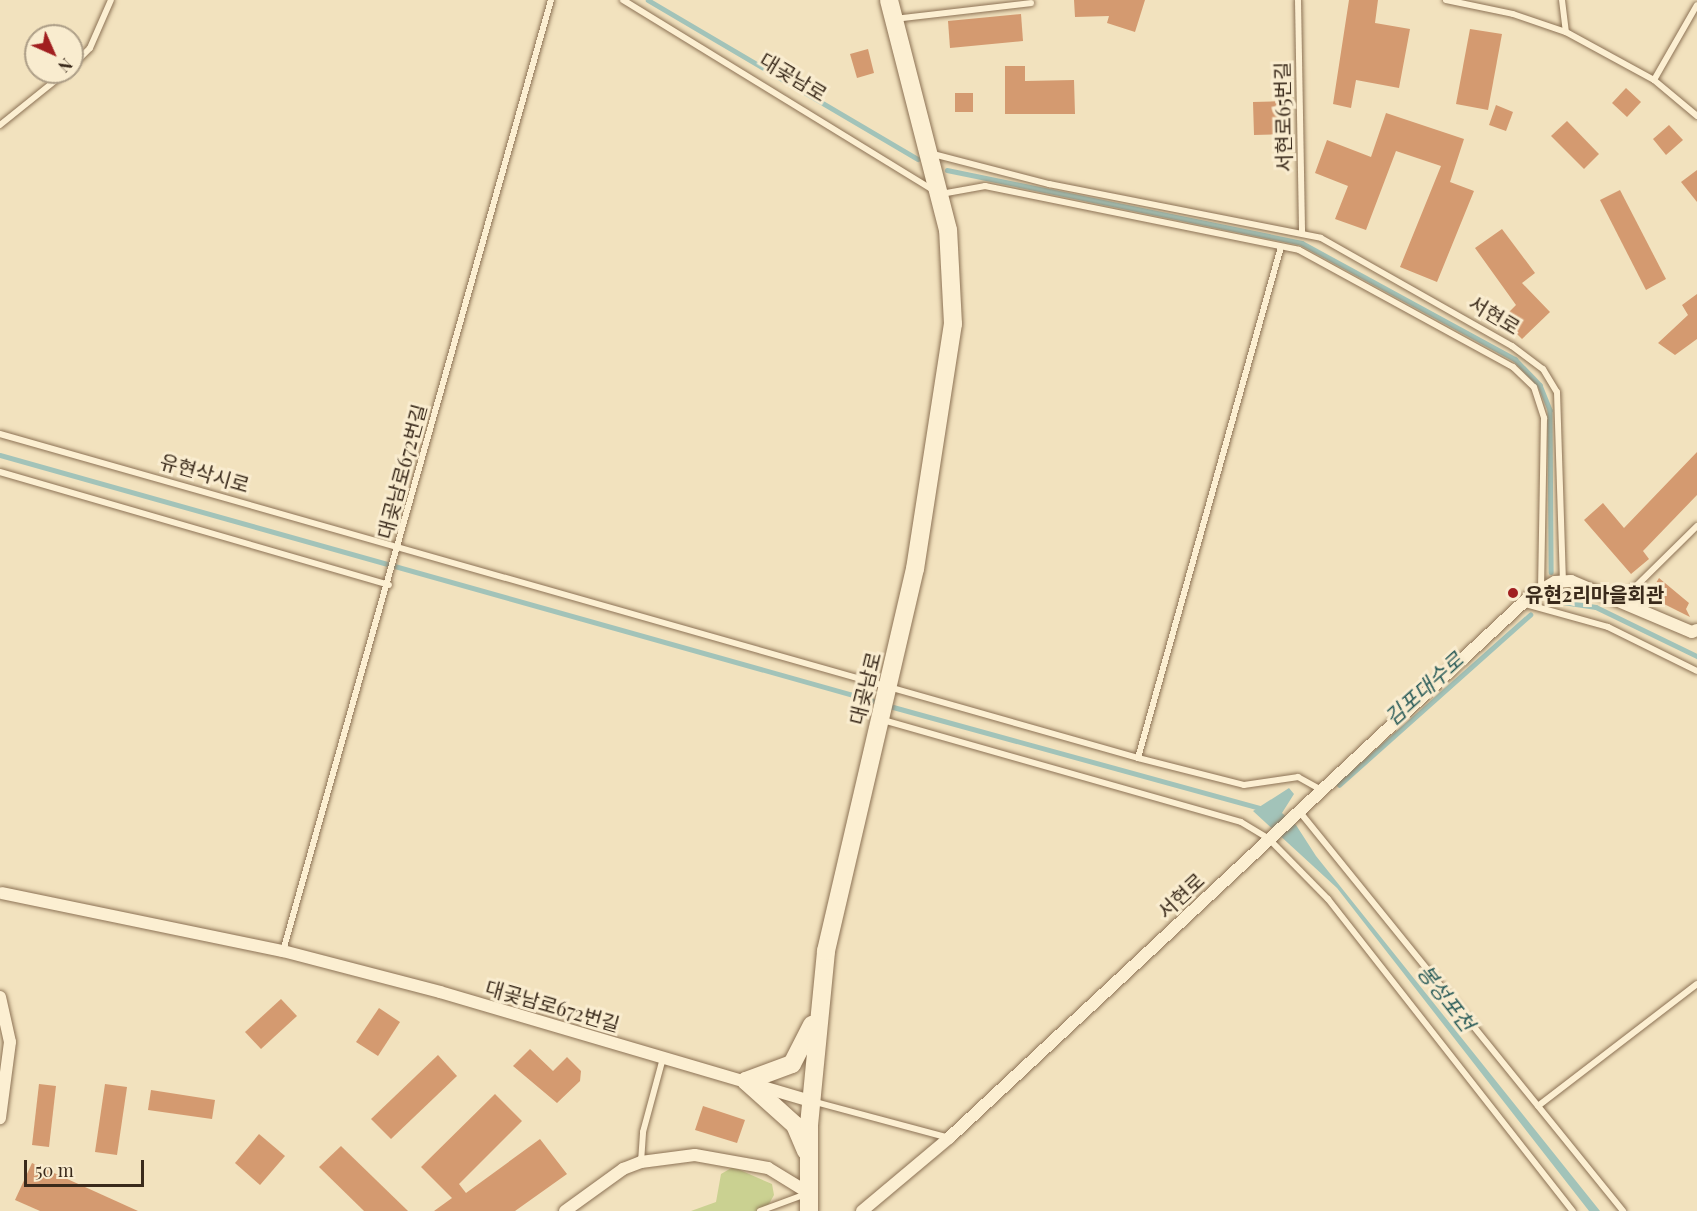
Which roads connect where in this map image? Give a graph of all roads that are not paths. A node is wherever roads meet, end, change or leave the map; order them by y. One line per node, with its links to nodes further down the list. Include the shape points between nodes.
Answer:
1 (111, 0): 12 (lane)
2 (551, 0): 24 (lane, 대곶남로672번길)
3 (623, 0): 18 (lane, 대곶남로)
4 (889, 0): 10 (street, 대곶남로)
5 (1298, 0): 19 (lane, 서현로65번길)
6 (1446, 0): 11 (lane, via 1513,14)
7 (1562, 0): 11 (lane)
8 (1031, 3): 10 (lane)
9 (1697, 5): 13 (lane)
10 (894, 19): 17 (street, 대곶남로)
11 (1566, 32): 13 (lane)
12 (84, 54)
13 (1654, 80): 15 (lane)
14 (51, 84): 16 (lane)
15 (1697, 116)
16 (0, 125)
17 (929, 153): 18 (street, 대곶남로); 19 (lane, 서현로, via 1049,184)
18 (940, 194): 20 (lane, via 956,187 985,186); 32 (street, 대곶남로, via 952,271 953,324 915,569)
19 (1302, 233): 25 (lane, 서현로, via 1342,247 1512,346 1551,379 1559,411)
20 (1281, 247): 27 (lane, via 1317,257 1351,275 1513,367 1534,387 1544,418); 34 (lane)
21 (0, 434): 24 (lane, 유현삭시로)
22 (0, 472): 26 (lane)
23 (1697, 526): 28 (lane)
24 (400, 547): 26 (lane, 대곶남로672번길); 32 (lane, 유현삭시로)
25 (1563, 582): 27 (street, 서현로); 28 (street)
26 (389, 585): 39 (lane, 대곶남로672번길)
27 (1541, 590): 29 (street, 서현로)
28 (1621, 601): 30 (street)
29 (1522, 603): 31 (lane, via 1608,627); 35 (street, 서현로)
30 (1695, 632)
31 (1697, 671)
32 (887, 691): 33 (street, 대곶남로); 34 (lane, 유현삭시로)
33 (880, 717): 37 (lane, via 1241,822); 42 (street, 대곶남로, via 837,896)
34 (1138, 758): 35 (lane, 유현삭시로, via 1244,785 1298,777)
35 (1321, 790): 36 (street, 서현로)
36 (1299, 811): 37 (street, 서현로); 46 (lane)
37 (1272, 837): 48 (street, 서현로); 55 (lane, via 1328,898)
38 (1, 896): 39 (street, 대곶남로672번길)
39 (283, 951): 43 (street, 대곶남로672번길)
40 (1697, 984): 46 (lane)
41 (0, 997): 47 (street, via 10,1042)
42 (819, 1007): 44 (street, via 792,1065); 45 (street, 대곶남로)
43 (663, 1057): 44 (street, 대곶남로672번길); 50 (lane, via 643,1132)
44 (746, 1081): 45 (street, 대곶남로672번길); 49 (street, via 795,1125)
45 (811, 1101): 48 (lane); 49 (street, 대곶남로)
46 (1538, 1106): 56 (lane)
47 (0, 1118)
48 (950, 1138): 54 (street, 서현로)
49 (810, 1158): 51 (street, 대곶남로)
50 (641, 1162): 51 (street, via 695,1155 728,1158 790,1177); 52 (street, via 623,1169)
51 (809, 1202): 53 (lane)
52 (565, 1211)
53 (759, 1211)
54 (862, 1211)
55 (1573, 1211)
56 (1623, 1211)

